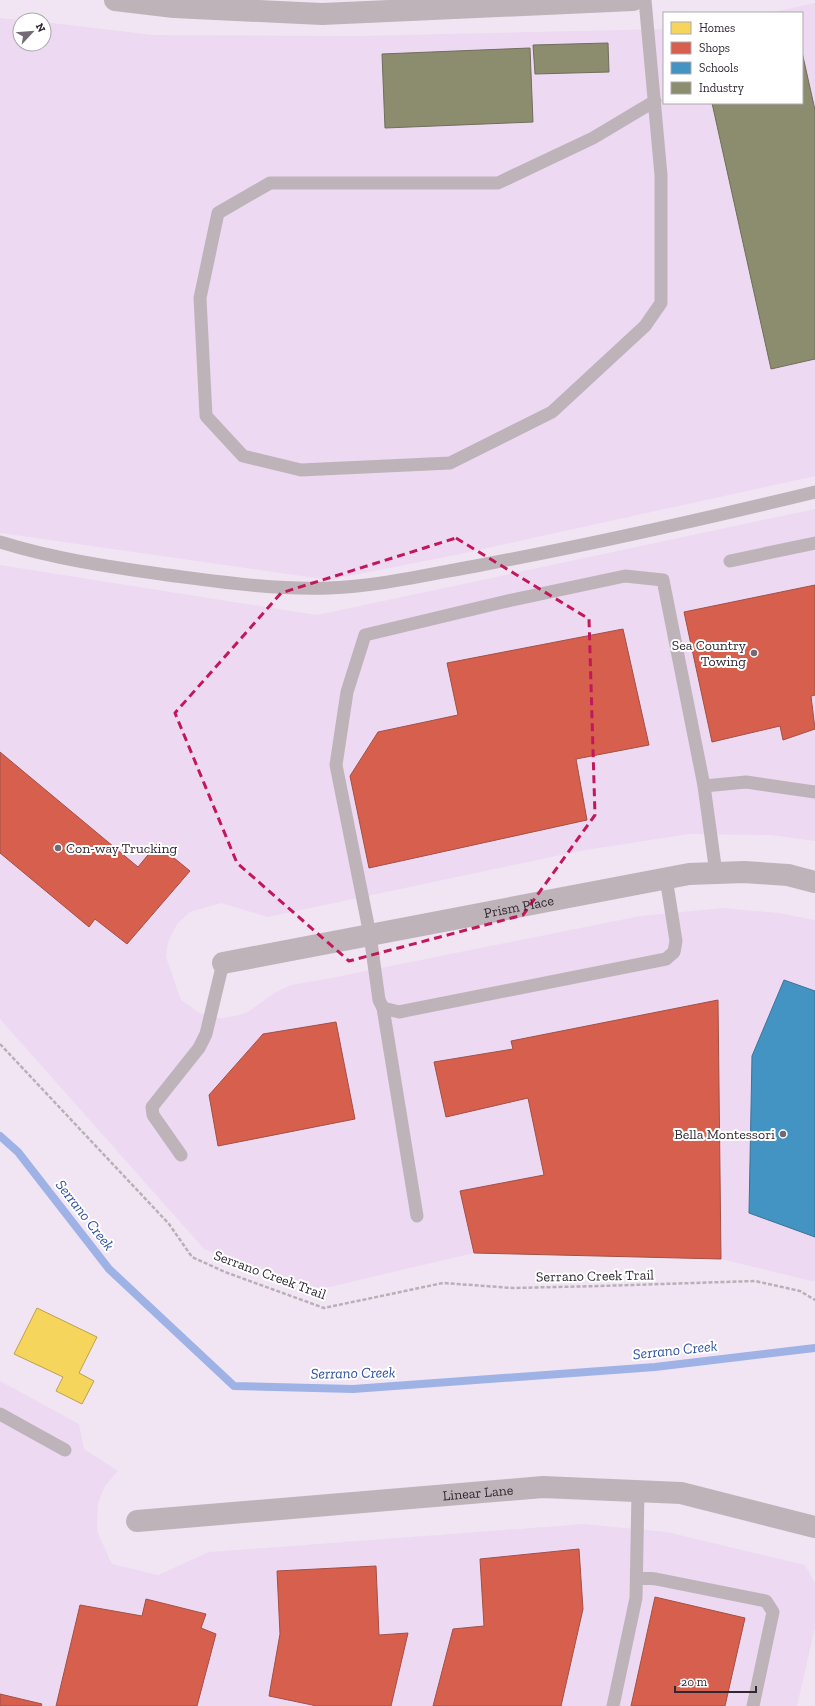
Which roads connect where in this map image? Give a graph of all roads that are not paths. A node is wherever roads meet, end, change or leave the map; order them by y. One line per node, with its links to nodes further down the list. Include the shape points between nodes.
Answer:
1 (115, 0): 2 (street, via 174,7 322,14)
2 (633, 0)
3 (645, 0): 4 (lane)
4 (655, 101): 4 (lane, via 661,175 661,303 645,326 552,412 450,463 301,470 243,456 206,416 200,298 218,213 270,183 498,183 593,138)
5 (815, 492): 6 (lane, via 566,549 357,586 328,588 233,584 30,552)
6 (0, 542)
7 (815, 543): 8 (lane)
8 (730, 561)
9 (704, 786): 10 (lane, via 746,782); 11 (lane); 14 (lane, via 663,580 625,576 365,635 347,692 336,765)
10 (815, 792)
11 (716, 873): 12 (street, Prism Place); 13 (street, Prism Place, via 788,875)
12 (666, 878): 14 (street, Prism Place); 16 (lane, via 676,941 674,952 666,959 399,1012)
13 (815, 882)
14 (370, 935): 15 (street, Prism Place); 16 (lane, via 379,1000)
15 (224, 963): 17 (lane, via 206,1034 152,1107 152,1115)
16 (383, 1008): 18 (lane)
17 (182, 1155)
18 (417, 1216)
19 (0, 1414): 20 (lane)
20 (65, 1450)
21 (638, 1491): 22 (street, Linear Lane, via 543,1487); 23 (street, Linear Lane, via 681,1493); 24 (lane)
22 (137, 1521)
23 (815, 1527)
24 (637, 1577): 25 (lane, via 636,1598); 26 (lane, via 766,1601 773,1612)
25 (613, 1706)
26 (753, 1706)

